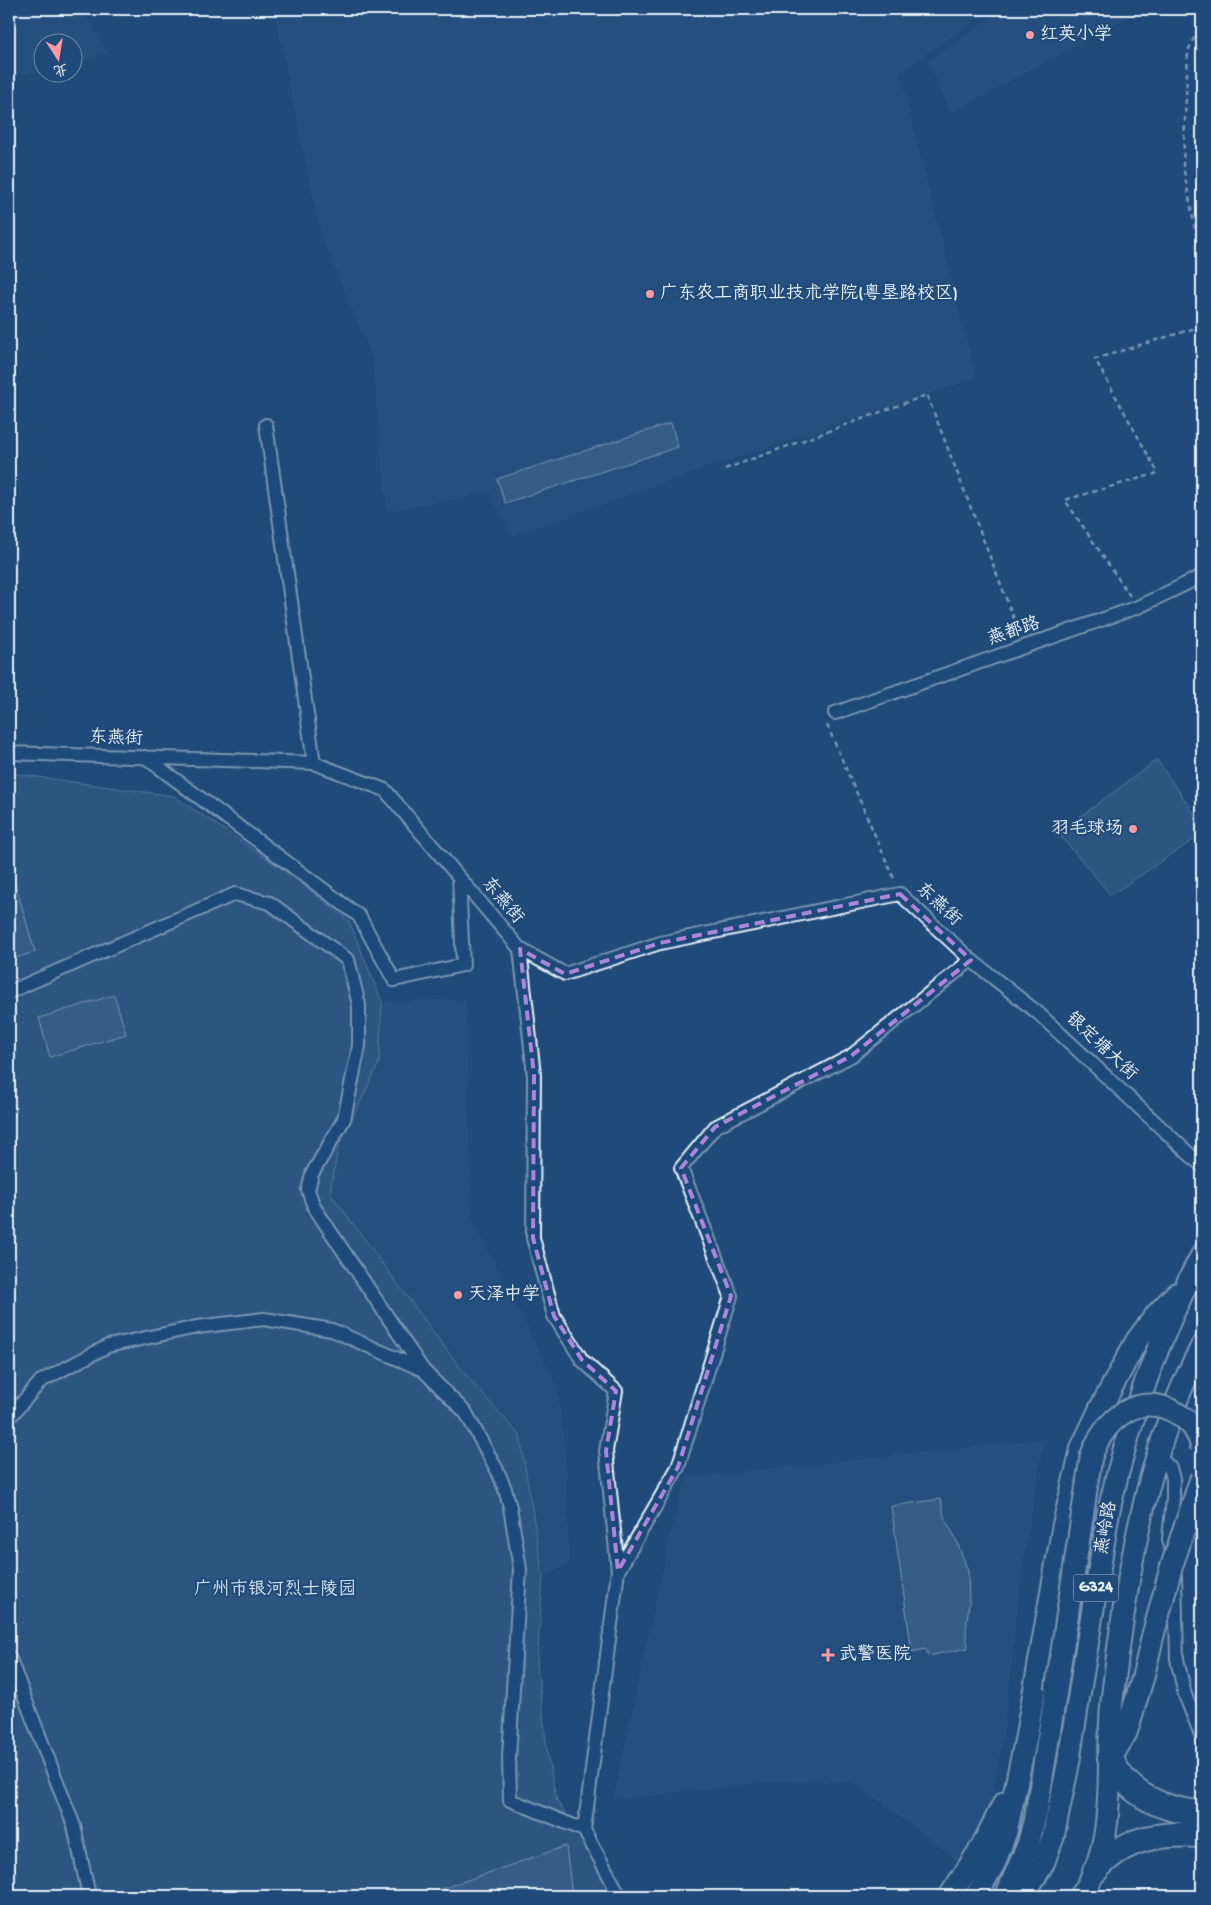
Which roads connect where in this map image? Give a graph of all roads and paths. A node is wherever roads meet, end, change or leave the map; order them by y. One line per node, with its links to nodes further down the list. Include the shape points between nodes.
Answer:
1 (1202, 21): 2 (path, via 1188,51 1183,166)
2 (1202, 265)
3 (1202, 326): 7 (path, via 1095,359 1158,473 1065,500)
4 (266, 424): 13 (street)
5 (725, 469): 8 (path, via 927,395)
6 (1202, 576): 7 (street, 燕都路)
7 (1138, 607): 8 (street, 燕都路)
8 (1025, 646): 9 (street, 燕都路)
9 (835, 713)
10 (827, 724): 15 (path)
11 (9, 753): 12 (street, 东燕街)
12 (144, 757): 13 (street, 东燕街); 14 (street, via 359,916 394,980 463,965)
13 (314, 763): 14 (street, 东燕街, via 385,790)
14 (459, 877): 16 (street, 东燕街)
15 (900, 894): 16 (street, 东燕街, via 660,943 565,974); 17 (street, 东燕街)
16 (520, 949): 30 (street, via 534,1075 533,1238 554,1316 582,1360 616,1391 606,1451)
17 (971, 960): 19 (street, 银定塘大街, via 1038,1013); 30 (street, via 851,1056 715,1128 681,1168 731,1296 678,1467)
18 (9, 992): 23 (street, via 235,894 270,903 348,960 359,1005 359,1046 344,1119 312,1174 308,1190 314,1207)
19 (1202, 1166)
20 (1202, 1255): 21 (highway, 燕岭路 / G324)
21 (1187, 1283): 34 (highway, via 1156,1314 1137,1340 1082,1447 1062,1527); 44 (highway, 燕岭路 / G324, via 1145,1379 1116,1477 1053,1837 1043,1864)
22 (1202, 1346): 28 (highway, 燕岭路 / G324, via 1164,1434)
23 (423, 1370): 24 (street, via 332,1330 264,1319 197,1327 108,1346 41,1381); 36 (street, via 466,1413 498,1472 510,1507 520,1568 509,1758 510,1800)
24 (31, 1392): 25 (street); 26 (street)
25 (9, 1404)
26 (9, 1418)
27 (1202, 1448): 43 (highway, bridge, via 1192,1426 1182,1417 1169,1409 1143,1405 1116,1417 1096,1441 1036,1814 1028,1845)
28 (1158, 1456): 32 (street, via 1170,1468 1173,1479 1169,1539 1175,1581 1177,1660 1185,1695); 33 (highway, 燕岭路 / G324, via 1131,1567 1112,1703)
29 (1202, 1476): 33 (highway, bridge, via 1173,1560 1126,1733)
30 (618, 1571): 36 (street)
31 (9, 1657): 39 (street, via 74,1826)
32 (1202, 1737)
33 (1110, 1758): 35 (highway, via 1122,1779 1153,1802); 38 (highway, 燕岭路 / G324, via 1107,1818 1102,1852)
34 (1018, 1770): 41 (highway, via 981,1848); 42 (highway, via 1006,1832 995,1862)
35 (1202, 1813)
36 (584, 1830): 40 (street)
37 (1202, 1835): 38 (highway, via 1173,1834 1128,1844 1114,1852)
38 (1095, 1871): 45 (highway, 燕岭路 / G324); 46 (highway)
39 (89, 1896)
40 (620, 1896)
41 (950, 1896)
42 (976, 1896)
43 (1006, 1896)
44 (1023, 1896)
45 (1081, 1896)
46 (1094, 1896)

